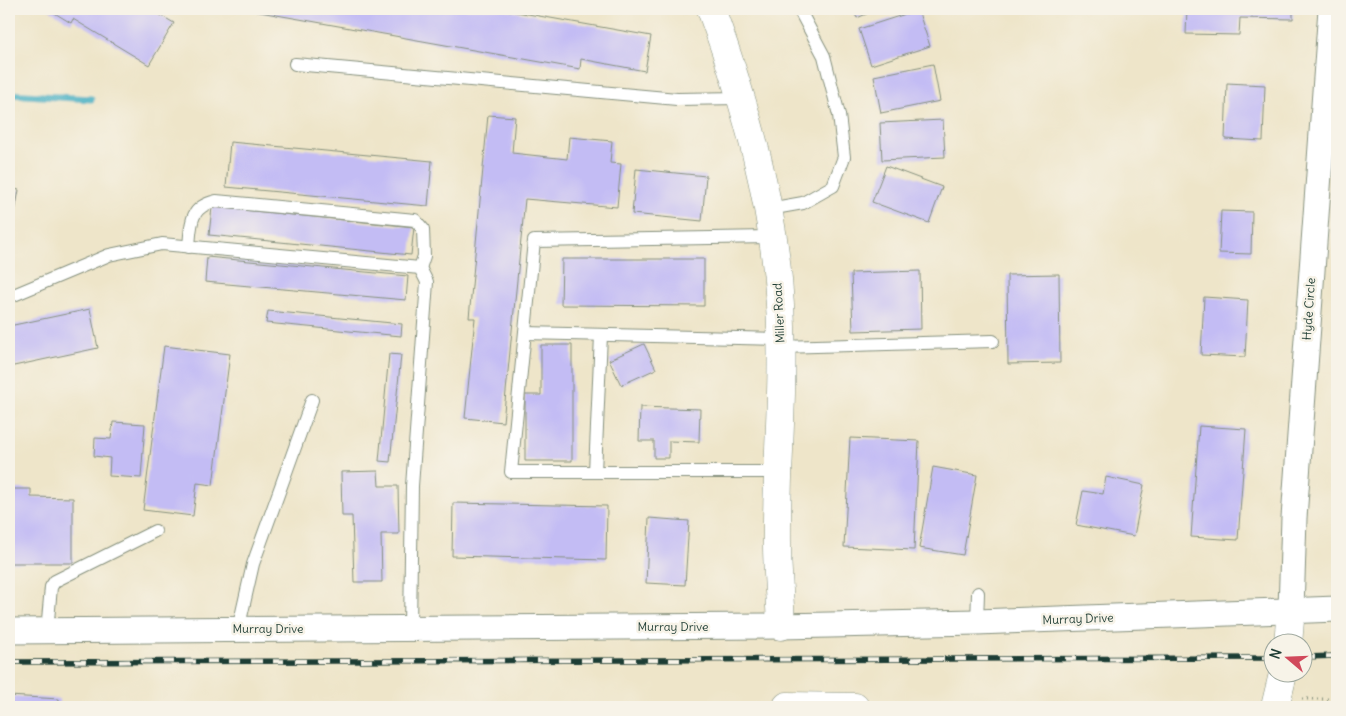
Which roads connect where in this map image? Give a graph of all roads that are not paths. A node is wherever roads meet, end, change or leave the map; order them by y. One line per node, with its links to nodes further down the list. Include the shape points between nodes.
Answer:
1 (711, 9): 5 (street, Miller Road)
2 (799, 9): 6 (lane, via 824,56 840,115 844,157 833,186 803,203)
3 (1331, 9): 20 (street, Hyde Circle, via 1295,508)
4 (296, 64): 5 (lane, via 676,99)
5 (741, 98): 6 (street, Miller Road)
6 (769, 209): 7 (street, Miller Road)
7 (772, 237): 11 (lane, via 534,242); 14 (street, Miller Road)
8 (189, 247): 9 (lane); 9 (lane, via 196,210 205,203 226,202 415,220 423,229 424,256); 10 (lane, via 162,244 109,255)
9 (420, 268): 24 (lane, via 427,282 412,486)
10 (9, 297)
11 (525, 333): 12 (lane); 16 (lane, via 511,472)
12 (601, 335): 14 (lane); 16 (lane)
13 (993, 341): 14 (lane)
14 (781, 343): 17 (street, Miller Road)
15 (312, 400): 25 (lane, via 253,564)
16 (595, 472): 17 (lane)
17 (778, 472): 23 (street, Miller Road)
18 (155, 531): 26 (lane, via 56,581 51,587)
19 (978, 593): 22 (lane)
20 (1291, 609): 21 (street, Murray Drive); 22 (street, Murray Drive); 28 (street)
21 (1337, 609)
22 (977, 622): 23 (street, Murray Drive)
23 (781, 626): 24 (street, Murray Drive)
24 (410, 628): 25 (street, Murray Drive)
25 (238, 630): 26 (street, Murray Drive)
26 (47, 631): 27 (street, Murray Drive)
27 (9, 632)
28 (1289, 634)
29 (784, 707): 30 (street)
30 (855, 707)

